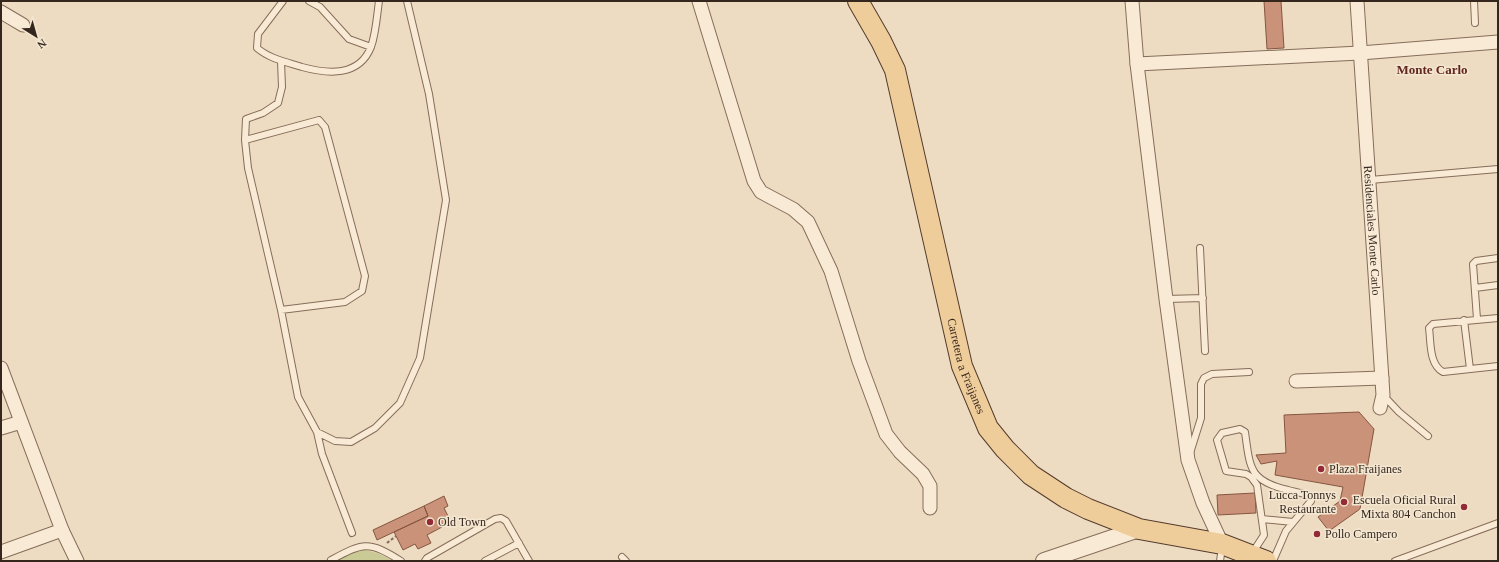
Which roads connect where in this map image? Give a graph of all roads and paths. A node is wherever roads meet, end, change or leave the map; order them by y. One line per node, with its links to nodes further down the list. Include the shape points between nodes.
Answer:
1 (283, 1): 16 (lane, via 258,34 258,48 266,56)
2 (309, 1): 14 (lane, via 320,7 349,39)
3 (379, 1): 14 (lane)
4 (407, 1): 42 (lane, via 429,94 446,200 420,358 400,403 375,428 351,442 335,441)
5 (699, 1): 45 (street, via 754,181 762,192 793,209 808,222 831,271 859,361 886,434 923,474 930,486)
6 (858, 1): 49 (main road, Carretera a Fraijanes, via 895,70 962,366 988,428 1004,449 1049,488 1088,509)
7 (1132, 1): 17 (street)
8 (1357, 1): 15 (street, Residenciales Monte Carlo)
9 (1474, 1): 11 (lane)
10 (1, 12): 12 (street)
11 (1475, 23)
12 (23, 25)
13 (1498, 42): 15 (street)
14 (371, 47): 16 (lane, via 353,68 334,73)
15 (1360, 53): 17 (street); 20 (street, Residenciales Monte Carlo)
16 (282, 61): 18 (lane, via 282,87 278,103 263,113 246,119)
17 (1137, 64): 26 (street)
18 (246, 140): 27 (lane, via 248,168); 27 (lane, via 319,120 325,127 365,276 362,291 345,302)
19 (1498, 169): 20 (lane)
20 (1370, 180): 36 (street, Residenciales Monte Carlo)
21 (1200, 248): 25 (lane)
22 (1498, 258): 24 (lane, via 1476,260 1473,264)
23 (1498, 285): 24 (lane)
24 (1475, 288): 29 (lane)
25 (1203, 298): 26 (lane); 31 (lane)
26 (1166, 299): 44 (street)
27 (281, 310): 42 (lane, via 298,397)
28 (1498, 318): 29 (lane)
29 (1477, 319): 30 (lane)
30 (1464, 320): 33 (lane); 33 (lane, via 1433,324 1429,328 1434,362 1438,368 1443,372)
31 (1204, 351)
32 (1498, 366): 33 (lane)
33 (1470, 369)
34 (1249, 372): 44 (lane, via 1212,374 1204,378 1201,384 1201,418)
35 (2, 375): 40 (street)
36 (1382, 378): 37 (street); 38 (street, Residenciales Monte Carlo)
37 (1296, 381)
38 (1383, 395): 39 (street, Residenciales Monte Carlo); 43 (lane)
39 (1380, 408)
40 (21, 422): 41 (street); 50 (street)
41 (1, 428)
42 (317, 432): 51 (lane, via 322,454)
43 (1428, 436)
44 (1188, 460): 56 (street)
45 (930, 508)
46 (1262, 519): 47 (lane); 47 (lane, via 1255,481 1246,474 1228,472 1224,468 1217,440 1222,433 1240,429 1245,432 1249,463 1263,482 1311,497 1311,501); 57 (lane, via 1263,537)
47 (1293, 522): 65 (lane, via 1286,531)
48 (1498, 523): 66 (lane)
49 (1139, 529): 56 (main road, Carretera a Fraijanes); 64 (street)
50 (62, 530): 55 (street); 59 (street)
51 (352, 533)
52 (396, 536): 54 (path)
53 (519, 543): 61 (lane, via 506,521 501,518 495,519); 62 (lane); 63 (lane)
54 (381, 550): 58 (lane, via 359,546); 60 (lane)
55 (1, 552)
56 (1221, 553): 57 (main road, Carretera a Fraijanes)
57 (1258, 558)
58 (331, 560)
59 (77, 561)
60 (401, 561)
61 (425, 561)
62 (485, 561)
63 (529, 561)
64 (1044, 561)
65 (1273, 561)
66 (1395, 561)

